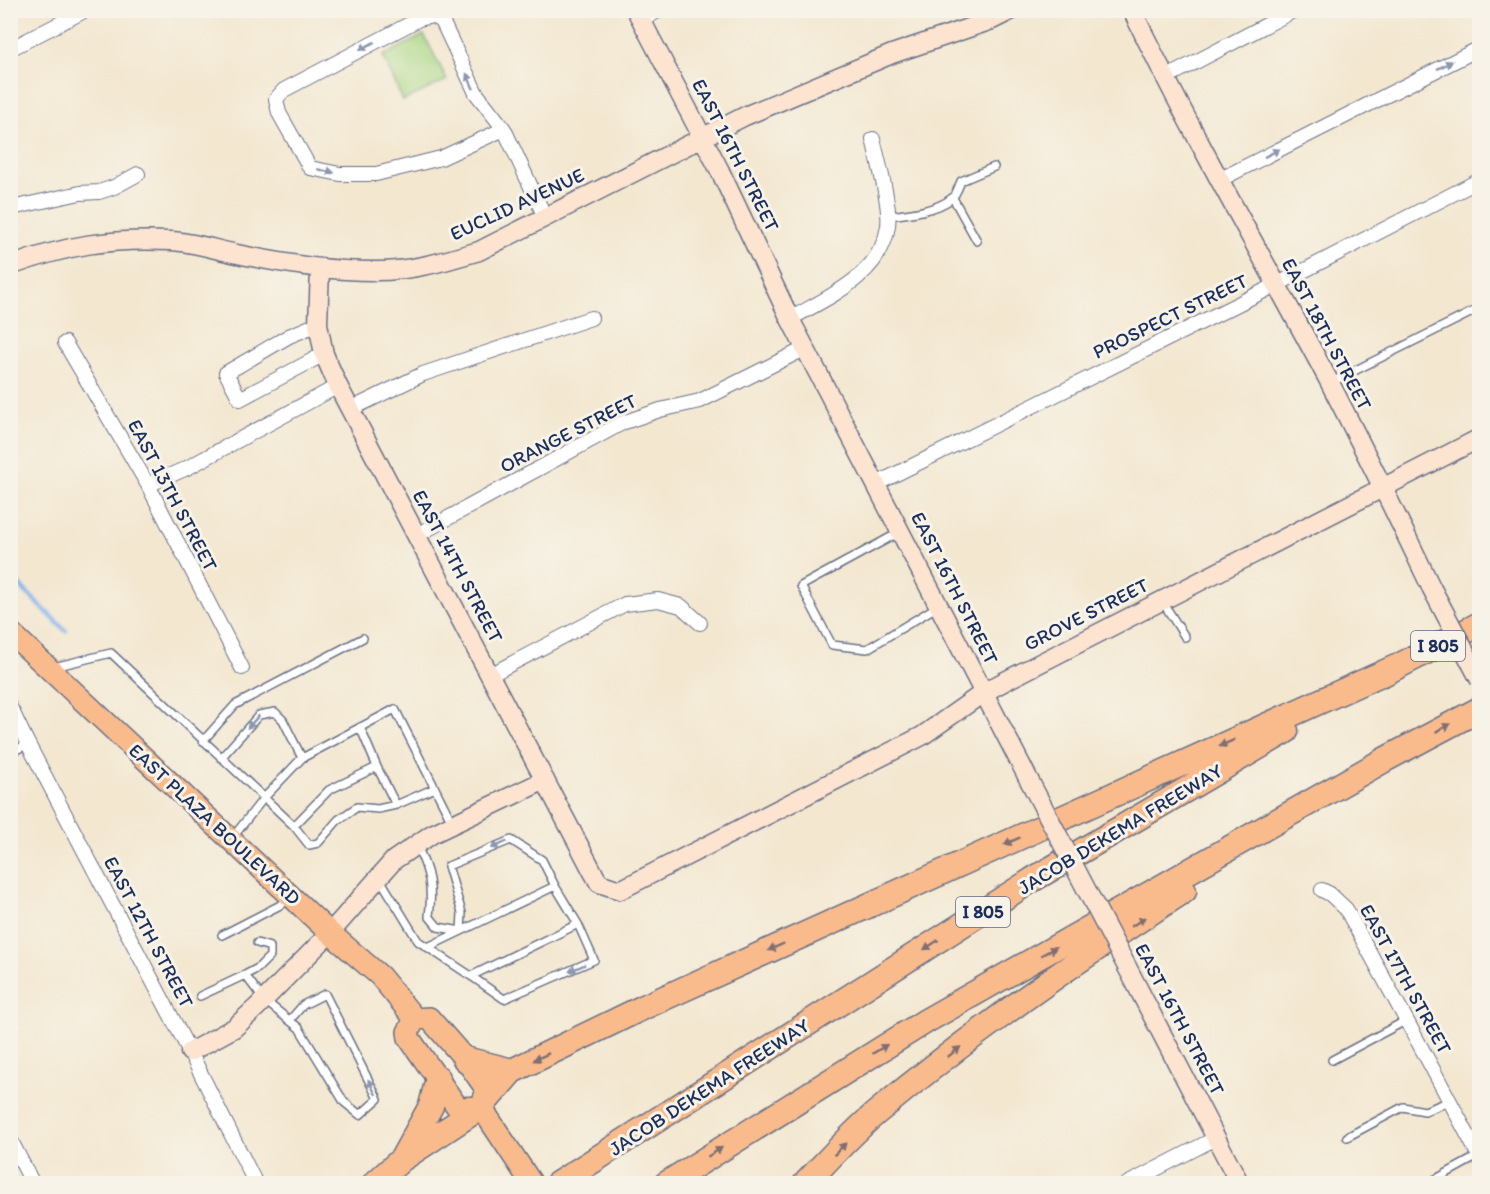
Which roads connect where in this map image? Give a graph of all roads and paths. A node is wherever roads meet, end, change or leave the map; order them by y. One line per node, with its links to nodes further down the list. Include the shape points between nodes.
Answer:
1 (86, 10): 8 (street)
2 (660, 10): 6 (street)
3 (1012, 10): 11 (street, EUCLID AVENUE, via 832,78)
4 (1132, 10): 9 (street, EAST 18TH STREET)
5 (1295, 10): 9 (street)
6 (639, 15): 11 (street, EAST 16TH STREET)
7 (1479, 48): 15 (street, one-way to 7)
8 (10, 49)
9 (1165, 78): 15 (street, EAST 18TH STREET)
10 (504, 129): 10 (street, one-way to 10, via 476,93 442,21 433,16 418,19 284,90 276,99 279,113 310,168 340,174 376,174 441,158); 20 (street)
11 (704, 138): 20 (street, EUCLID AVENUE); 27 (street, EAST 16TH STREET)
12 (873, 139): 19 (street)
13 (994, 167): 17 (lane, via 961,182)
14 (138, 174): 18 (street, via 99,192)
15 (1220, 180): 24 (street, EAST 18TH STREET)
16 (1479, 180): 24 (street, PROSPECT STREET)
17 (953, 198): 19 (lane, via 909,214); 21 (lane)
18 (10, 205)
19 (888, 216): 27 (street, via 878,257 859,277)
20 (545, 217): 23 (street, EUCLID AVENUE, via 479,251 435,264 375,272)
21 (976, 240)
22 (10, 266): 23 (street, EUCLID AVENUE, via 74,246 173,241)
23 (320, 269): 28 (street, EAST 14TH STREET)
24 (1276, 285): 32 (street, EAST 18TH STREET); 36 (street, PROSPECT STREET)
25 (1479, 308): 32 (lane)
26 (591, 318): 34 (street, via 423,374)
27 (790, 319): 30 (street, EAST 16TH STREET)
28 (318, 324): 31 (street, EAST 14TH STREET); 31 (street, via 289,336 226,374 240,399)
29 (66, 343): 37 (street, EAST 13TH STREET)
30 (806, 348): 36 (street, EAST 16TH STREET); 40 (street, ORANGE STREET, via 700,401 622,423)
31 (324, 354): 33 (street, EAST 14TH STREET)
32 (1329, 383): 38 (street, EAST 18TH STREET)
33 (338, 386): 34 (street, EAST 14TH STREET); 37 (street)
34 (351, 409): 40 (street, EAST 14TH STREET)
35 (1479, 438): 38 (street, GROVE STREET)
36 (876, 484): 39 (street, EAST 16TH STREET)
37 (148, 485): 50 (street, EAST 13TH STREET)
38 (1383, 487): 41 (street, GROVE STREET); 52 (street, EAST 18TH STREET, bridge)
39 (901, 531): 42 (street, EAST 16TH STREET); 42 (lane, via 801,586 832,645 867,649)
40 (417, 535): 51 (street, EAST 14TH STREET)
41 (1162, 601): 46 (lane); 53 (street, GROVE STREET)
42 (940, 605): 53 (street, EAST 16TH STREET)
43 (700, 622): 51 (street, via 681,606 658,600 625,604)
44 (1479, 624): 48 (highway, JACOB DEKEMA FREEWAY / I 805)
45 (363, 638): 57 (lane, via 235,705)
46 (1185, 638)
47 (13, 642): 49 (main road, EAST PLAZA BOULEVARD)
48 (1396, 667): 93 (highway, one-way to 93, via 655,1002); 106 (highway, JACOB DEKEMA FREEWAY / I 805, one-way to 106, via 1032,880)
49 (49, 668): 57 (lane, via 111,653); 70 (main road, EAST PLAZA BOULEVARD)
50 (242, 668)
51 (490, 675): 64 (street, EAST 14TH STREET)
52 (1479, 680)
53 (983, 693): 72 (street, GROVE STREET, via 922,736 620,890 599,883); 98 (street, EAST 16TH STREET, bridge)
54 (10, 707): 58 (street, EAST 12TH STREET)
55 (1479, 709): 59 (highway, one-way to 55)
56 (360, 727): 62 (lane); 63 (lane); 65 (lane, via 395,709)
57 (203, 741): 61 (lane)
58 (28, 744): 60 (lane); 90 (street, EAST 12TH STREET)
59 (1406, 748): 107 (highway, one-way to 59, via 926,1020); 108 (highway, one-way to 59, via 875,1114 1036,988 1304,819)
60 (10, 753)
61 (221, 758): 62 (lane, one-way to 61, via 275,712 259,715); 66 (lane)
62 (302, 758): 66 (lane)
63 (377, 766): 67 (lane); 69 (lane, via 329,790)
64 (545, 780): 68 (street); 72 (street, EAST 14TH STREET)
65 (435, 788): 67 (lane); 68 (lane)
66 (263, 799): 69 (lane); 70 (lane)
67 (396, 805): 69 (lane, via 378,809 357,807 338,820 318,843 309,844)
68 (453, 824): 71 (street)
69 (294, 826)
70 (231, 840): 76 (main road, EAST PLAZA BOULEVARD)
71 (417, 844): 73 (street); 78 (lane, via 427,867 432,895 429,916 438,927)
72 (594, 874)
73 (378, 877): 79 (street); 82 (lane, via 418,941)
74 (555, 886): 77 (lane); 78 (lane); 78 (lane, one-way to 78, via 542,860 511,840 448,866 462,913)
75 (1322, 890): 89 (street, EAST 17TH STREET, via 1346,909)
76 (294, 898): 79 (main road, EAST PLAZA BOULEVARD); 80 (lane)
77 (578, 924): 84 (lane); 84 (lane, one-way to 84, via 594,960 504,999)
78 (462, 931): 82 (lane)
79 (330, 933): 86 (street); 87 (main road, EAST PLAZA BOULEVARD, via 380,976)
80 (222, 935)
81 (257, 943): 83 (lane, via 270,947 270,956)
82 (428, 947): 84 (lane)
83 (245, 975): 85 (lane); 86 (lane)
84 (471, 976)
85 (200, 996)
86 (264, 1000): 88 (lane); 90 (street, via 234,1028)
87 (415, 1019): 91 (main road, EAST PLAZA BOULEVARD, via 429,1018); 94 (main road, via 409,1038)
88 (290, 1020): 88 (lane, one-way to 88, via 299,1028 344,1102 360,1114 378,1099 325,994 303,1005)
89 (1407, 1020): 92 (lane); 95 (street, EAST 17TH STREET)
90 (190, 1052): 102 (street, EAST 12TH STREET)
91 (465, 1059): 93 (highway); 96 (main road, EAST PLAZA BOULEVARD, via 487,1090)
92 (1332, 1060)
93 (512, 1071): 96 (highway)
94 (438, 1078): 96 (main road, via 458,1108); 101 (highway, via 431,1106)
95 (1450, 1101): 97 (lane, via 1425,1111 1403,1107); 100 (street, EAST 17TH STREET)
96 (481, 1107): 101 (highway); 105 (main road)
97 (1347, 1137)
98 (1216, 1138): 109 (street); 110 (street, EAST 16TH STREET)
99 (10, 1139): 103 (street)
100 (1479, 1157): 111 (lane)
101 (402, 1159): 104 (highway)
102 (255, 1179)
103 (33, 1184)
104 (374, 1184)
105 (532, 1184)
106 (557, 1184)
107 (666, 1184)
108 (805, 1184)
109 (1128, 1184)
110 (1240, 1184)
111 (1427, 1184)

